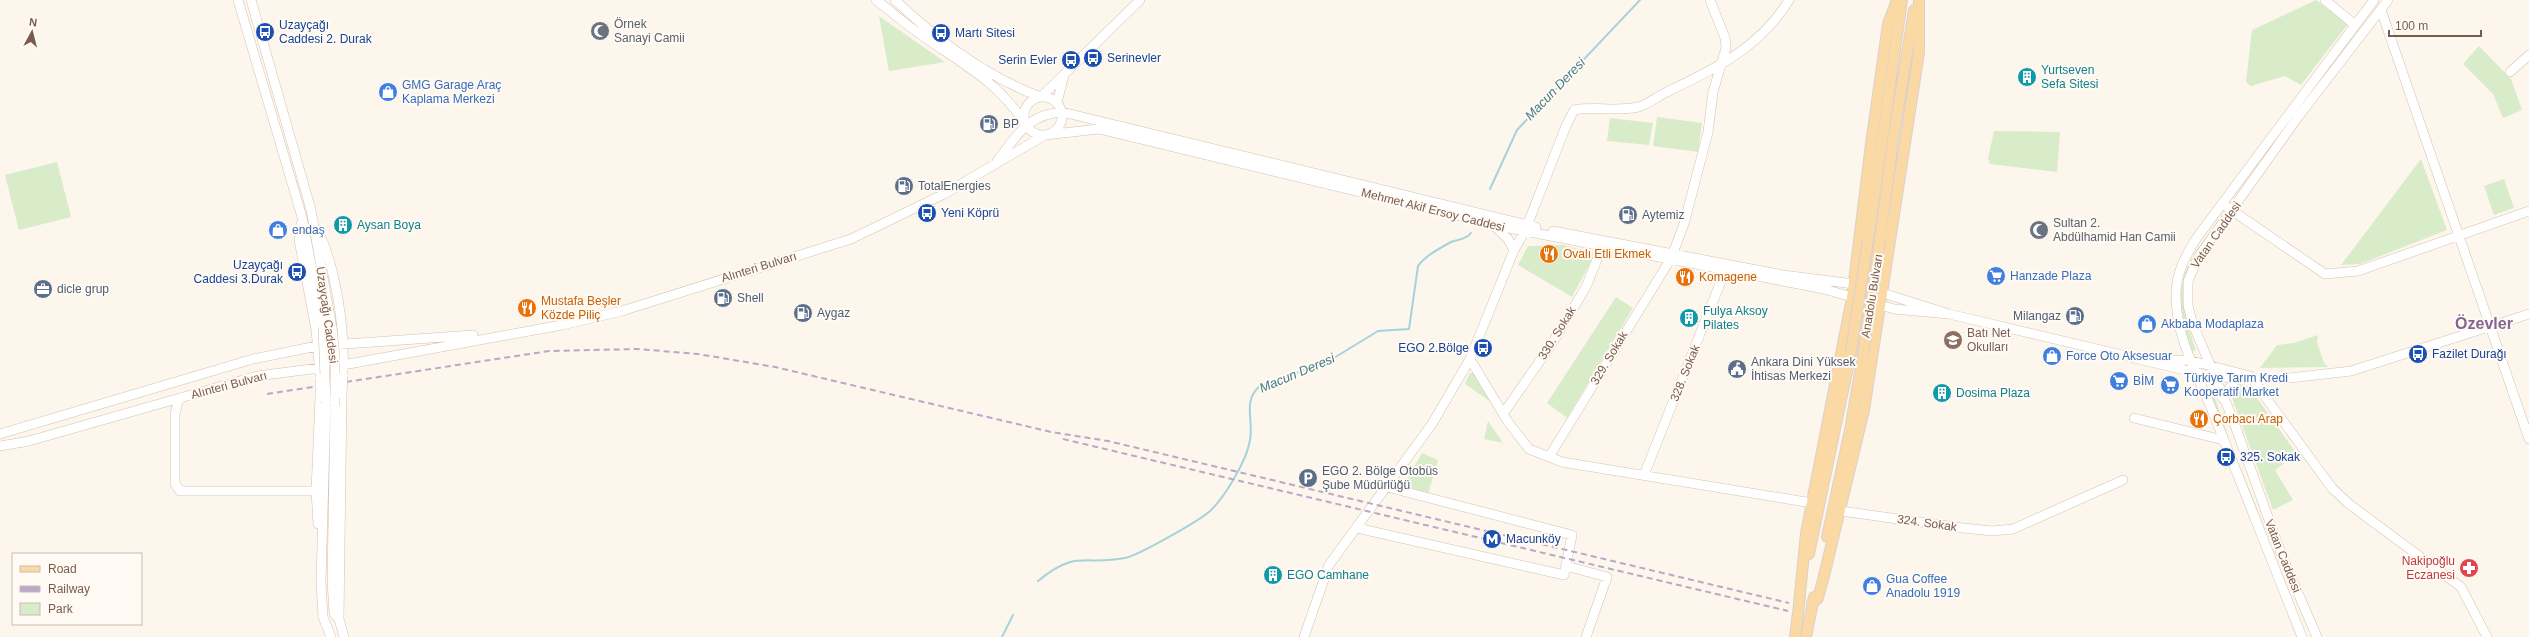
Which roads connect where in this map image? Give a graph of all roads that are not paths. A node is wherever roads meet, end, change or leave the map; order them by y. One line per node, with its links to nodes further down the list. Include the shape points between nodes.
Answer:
1 (238, 0): 33 (main road, Uzayçağı Caddesi)
2 (251, 0): 34 (main road, Uzayçağı Caddesi)
3 (876, 0): 22 (main road, via 919,34)
4 (895, 0): 20 (main road, via 923,26)
5 (1140, 0): 21 (main road)
6 (1710, 0): 18 (main road, 329. Sokak, via 1725,38)
7 (1789, 0): 18 (main road, via 1757,41)
8 (1897, 0): 40 (main road, via 1888,24)
9 (1902, 0): 90 (main road, Anadolu Bulvarı, bridge, via 1851,352)
10 (1916, 0): 91 (main road, Anadolu Bulvarı, bridge, via 1850,430)
11 (1919, 0): 43 (main road, via 1919,52)
12 (2325, 0): 16 (main road)
13 (2374, 0): 16 (main road, Vatan Caddesi)
14 (2388, 0): 15 (main road, Vatan Caddesi)
15 (2380, 10): 31 (main road, Vatan Caddesi, via 2298,117); 38 (main road)
16 (2355, 24): 30 (main road, Vatan Caddesi)
17 (2529, 55): 19 (main road)
18 (1723, 64): 37 (main road, via 1639,107 1574,110); 44 (main road, 329. Sokak, via 1713,92 1706,139)
19 (2510, 72)
20 (997, 75): 22 (main road); 23 (main road, via 1020,89)
21 (1064, 75): 23 (main road); 24 (main road)
22 (991, 83): 27 (main road, via 1010,102)
23 (1041, 97): 24 (main road, Mehmet Akif Ersoy Caddesi); 27 (main road, via 1026,107)
24 (1057, 103): 25 (main road); 26 (main road, Mehmet Akif Ersoy Caddesi)
25 (1062, 112): 26 (main road, Mehmet Akif Ersoy Caddesi); 27 (main road, Mehmet Akif Ersoy Caddesi, via 1046,113); 28 (main road, via 1058,128)
26 (1081, 115): 36 (main road, Mehmet Akif Ersoy Caddesi)
27 (1026, 125): 28 (main road, via 1034,133); 29 (main road, Alınteri Bulvarı)
28 (1045, 135): 29 (main road, Alınteri Bulvarı); 35 (main road, Mehmet Akif Ersoy Caddesi, via 1099,129)
29 (994, 165): 56 (main road, Alınteri Bulvarı, via 944,194 851,239 622,310 562,325)
30 (2223, 204): 31 (main road); 60 (main road, Vatan Caddesi, via 2194,242 2177,277 2177,313)
31 (2232, 211): 38 (main road, via 2325,274 2358,271); 63 (main road, Vatan Caddesi, via 2199,256 2188,281 2188,305 2192,322)
32 (2529, 211): 38 (main road)
33 (302, 217): 53 (main road, Uzayçağı Caddesi); 58 (main road, via 299,240)
34 (312, 217): 53 (main road, Uzayçağı Caddesi); 57 (main road, via 324,242 329,261)
35 (1492, 224): 36 (main road, Mehmet Akif Ersoy Caddesi); 39 (main road)
36 (1512, 225): 37 (main road, Mehmet Akif Ersoy Caddesi); 39 (main road)
37 (1526, 228): 41 (main road, Mehmet Akif Ersoy Caddesi); 42 (main road); 44 (main road, Mehmet Akif Ersoy Caddesi)
38 (2459, 234): 52 (main road)
39 (1508, 240): 42 (main road)
40 (1859, 246): 43 (main road, via 1870,254 1882,254); 46 (main road)
41 (1602, 247): 44 (main road, Mehmet Akif Ersoy Caddesi); 74 (main road, 330. Sokak, via 1586,287 1553,342)
42 (1514, 250): 59 (main road)
43 (1889, 250): 47 (main road)
44 (1672, 256): 45 (main road, Mehmet Akif Ersoy Caddesi); 46 (main road, Mehmet Akif Ersoy Caddesi); 80 (main road, 329. Sokak)
45 (1725, 271): 48 (main road, Mehmet Akif Ersoy Caddesi, via 1824,290); 81 (main road, 328. Sokak)
46 (1854, 284): 47 (main road, Mehmet Akif Ersoy Caddesi); 48 (main road)
47 (1883, 292): 49 (main road); 50 (main road, Mehmet Akif Ersoy Caddesi)
48 (1852, 298): 49 (main road, Mehmet Akif Ersoy Caddesi); 54 (main road)
49 (1881, 306): 50 (main road, Mehmet Akif Ersoy Caddesi); 55 (main road)
50 (1950, 314): 61 (main road)
51 (2529, 314): 52 (main road)
52 (2492, 326): 66 (main road, via 2351,371 2290,378); 77 (main road)
53 (328, 327): 72 (main road, Uzayçağı Caddesi, bridge)
54 (1847, 327): 55 (main road, via 1863,324); 85 (main road)
55 (1877, 331): 86 (main road, via 1864,410)
56 (510, 333): 57 (main road, Alınteri Bulvarı); 62 (main road, Alınteri Bulvarı)
57 (343, 344): 58 (main road, Alınteri Bulvarı); 62 (main road)
58 (317, 346): 64 (main road); 76 (main road, Alınteri Bulvarı, via 253,359)
59 (1470, 359): 74 (main road); 83 (main road, via 1432,424)
60 (2188, 360): 61 (main road); 63 (main road); 65 (main road, Vatan Caddesi)
61 (2155, 361): 65 (main road)
62 (343, 365): 64 (main road, Alınteri Bulvarı); 92 (main road, bridge)
63 (2210, 365): 66 (main road); 67 (main road, Vatan Caddesi)
64 (319, 368): 69 (main road, Alınteri Bulvarı, via 257,376); 72 (main road, bridge)
65 (2194, 373): 67 (main road); 78 (main road, Vatan Caddesi)
66 (2250, 376): 68 (main road); 101 (main road, via 2332,488 2343,499 2461,587)
67 (2214, 377): 68 (main road); 70 (main road, Vatan Caddesi)
68 (2238, 377): 70 (main road)
69 (179, 398): 71 (main road, Alınteri Bulvarı); 73 (main road)
70 (2222, 398): 100 (main road, Vatan Caddesi, via 2232,417 2282,556)
71 (168, 401): 73 (main road); 79 (main road, Alınteri Bulvarı, via 16,445)
72 (327, 402): 84 (main road); 88 (main road, Uzayçağı Caddesi); 92 (main road, Uzayçağı Caddesi, via 332,580 334,613)
73 (175, 414): 84 (main road, via 175,483 180,491)
74 (1503, 414): 80 (main road, via 1529,450)
75 (2134, 418): 78 (main road)
76 (0, 434)
77 (2529, 439)
78 (2223, 440): 99 (main road, Vatan Caddesi)
79 (0, 446)
80 (1549, 457): 81 (main road, via 1562,462)
81 (1644, 475): 85 (main road)
82 (2123, 480): 86 (main road, 324. Sokak, via 2013,529 1970,529)
83 (1387, 487): 87 (main road); 89 (main road, via 1572,535)
84 (316, 491): 88 (main road)
85 (1812, 503): 90 (main road, via 1803,556)
86 (1840, 511): 91 (main road, via 1818,598)
87 (1357, 528): 89 (main road, via 1564,575); 95 (main road, via 1325,574)
88 (321, 564): 93 (main road, Uzayçağı Caddesi, via 323,617)
89 (1566, 566): 96 (main road, via 1607,577)
90 (1799, 604): 97 (main road, Anadolu Bulvarı)
91 (1812, 604): 98 (main road, Anadolu Bulvarı)
92 (339, 619): 94 (main road, Uzayçağı Caddesi)
93 (331, 637)
94 (344, 637)
95 (1304, 637)
96 (1586, 637)
97 (1795, 637)
98 (1806, 637)
99 (2302, 637)
100 (2317, 637)
101 (2487, 637)

